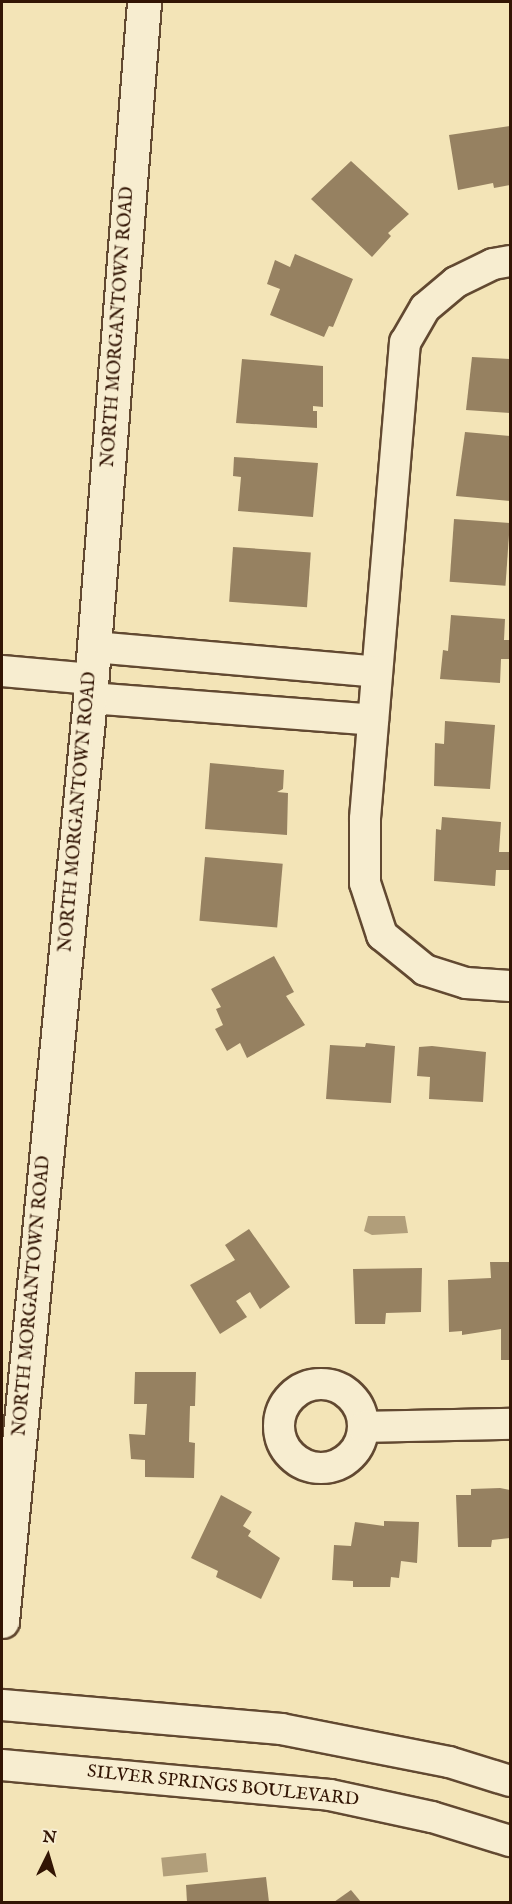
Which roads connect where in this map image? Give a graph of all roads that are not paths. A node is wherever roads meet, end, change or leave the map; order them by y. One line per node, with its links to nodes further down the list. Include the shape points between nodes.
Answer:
1 (144, 2): 5 (main road, NORTH MORGANTOWN ROAD)
2 (510, 261): 4 (street, via 493,264 456,282 425,308 405,342)
3 (2, 671): 5 (street)
4 (377, 672): 5 (street); 6 (street)
5 (92, 675): 6 (street); 10 (main road, NORTH MORGANTOWN ROAD)
6 (374, 720): 7 (street, via 365,819 365,883 382,935 425,970 466,983)
7 (510, 986)
8 (510, 1424): 9 (street)
9 (363, 1427)
10 (2, 1621)
11 (2, 1706): 13 (street, via 280,1729 449,1762)
12 (2, 1766): 14 (street, SILVER SPRINGS BOULEVARD, via 330,1795 432,1817)
13 (510, 1781)
14 (510, 1841)

